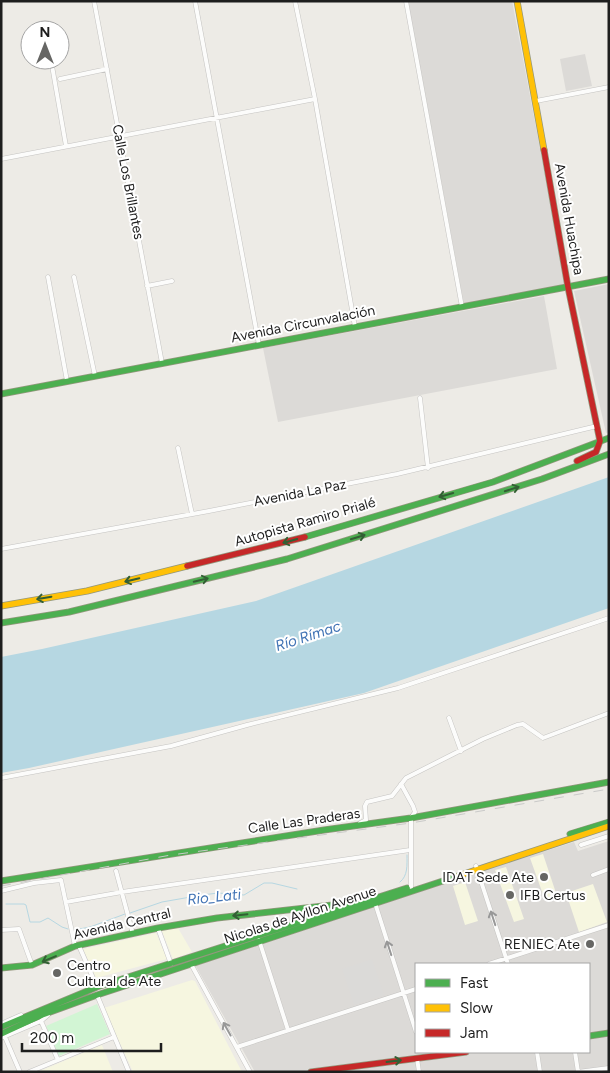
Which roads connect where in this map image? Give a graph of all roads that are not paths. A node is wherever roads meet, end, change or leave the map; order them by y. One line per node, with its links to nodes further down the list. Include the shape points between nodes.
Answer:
1 (94, 1): 6 (street, Calle Los Brillantes)
2 (195, 1): 12 (street)
3 (295, 1): 10 (street)
4 (406, 1): 22 (street)
5 (517, 1): 11 (main road, Avenida Huachipa)
6 (107, 69): 8 (street); 13 (street, Calle Los Brillantes)
7 (53, 70): 14 (street)
8 (60, 79)
9 (609, 86): 11 (street)
10 (315, 99): 12 (street); 23 (street)
11 (536, 101): 21 (main road, Avenida Huachipa)
12 (217, 118): 13 (street); 24 (street)
13 (119, 136): 14 (street); 20 (street, Calle Los Brillantes)
14 (66, 146): 15 (street)
15 (1, 159)
16 (48, 277): 27 (street)
17 (74, 277): 26 (street)
18 (609, 279): 21 (main road, Avenida Circunvalación)
19 (172, 281): 20 (street)
20 (147, 286): 25 (street, Calle Los Brillantes)
21 (568, 287): 22 (main road, Avenida Circunvalación); 30 (main road, Avenida Huachipa)
22 (462, 307): 23 (main road, Avenida Circunvalación)
23 (355, 327): 24 (main road, Avenida Circunvalación)
24 (259, 345): 25 (main road, Avenida Circunvalación)
25 (162, 363): 26 (main road, Avenida Circunvalación)
26 (95, 376): 27 (main road, Avenida Circunvalación)
27 (67, 381): 28 (main road, Avenida Circunvalación)
28 (1, 394)
29 (420, 398): 35 (street)
30 (597, 426): 32 (main road, Avenida Huachipa); 35 (street, Avenida La Paz)
31 (609, 438): 32 (main road, Autopista Ramiro Prialé)
32 (600, 441): 36 (main road, via 595,453); 39 (main road, Autopista Ramiro Prialé, one-way to 39, via 493,482 283,543 87,591)
33 (178, 448): 37 (street)
34 (609, 454): 36 (main road, Autopista Ramiro Prialé)
35 (428, 468): 37 (street, Avenida La Paz)
36 (542, 479): 41 (main road, Autopista Ramiro Prialé, one-way to 36, via 69,612 287,558)
37 (192, 514): 38 (street, Avenida La Paz)
38 (1, 548)
39 (1, 606)
40 (609, 618): 45 (street, via 398,688 172,746)
41 (1, 623)
42 (609, 713): 44 (street, via 543,738 523,724 517,725)
43 (449, 718): 44 (street)
44 (461, 751): 47 (street, via 406,778)
45 (1, 778)
46 (609, 782): 48 (main road, Calle Las Praderas)
47 (401, 784): 48 (street, via 415,812); 51 (street, via 392,796 365,803 365,821)
48 (411, 818): 51 (main road, Calle Las Praderas); 54 (street)
49 (609, 822): 55 (main road, Nicolas de Ayllon Avenue)
50 (609, 826): 55 (main road, Nicolas de Ayllon Avenue)
51 (324, 830): 60 (main road, Calle Las Praderas)
52 (609, 836): 53 (street)
53 (581, 846)
54 (410, 850): 61 (street); 63 (street)
55 (476, 868): 61 (main road, Nicolas de Ayllon Avenue); 64 (main road, Nicolas de Ayllon Avenue); 72 (street, one-way to 55)
56 (608, 870): 58 (street); 59 (street)
57 (116, 872): 63 (street)
58 (593, 875)
59 (609, 877)
60 (1, 881)
61 (411, 887): 64 (main road, Nicolas de Ayllon Avenue)
62 (1, 890): 65 (street, via 59,880)
63 (122, 892): 65 (street); 69 (street)
64 (373, 901): 69 (main road, Avenida Central, one-way to 69, via 217,918); 70 (main road, Nicolas de Ayllon Avenue); 81 (street, one-way to 64)
65 (66, 902): 71 (street)
66 (609, 925): 72 (street)
67 (1, 930): 77 (street, via 19,928)
68 (159, 931): 75 (street)
69 (133, 934): 71 (main road, Avenida Central)
70 (259, 938): 75 (main road, Nicolas de Ayllon Avenue); 76 (main road, Nicolas de Ayllon Avenue); 87 (street)
71 (77, 946): 77 (main road, Avenida Central, one-way to 77); 79 (street)
72 (506, 959): 73 (street); 74 (street)
73 (493, 963)
74 (508, 963)
75 (171, 964): 79 (main road, Nicolas de Ayllon Avenue)
76 (191, 964): 82 (main road, Nicolas de Ayllon Avenue); 92 (street, one-way to 76)
77 (32, 965): 78 (main road, Avenida Central)
78 (1, 968)
79 (97, 987): 83 (main road, Nicolas de Ayllon Avenue)
80 (415, 988): 81 (street)
81 (403, 993): 86 (street); 87 (street)
82 (97, 995): 83 (main road, Nicolas de Ayllon Avenue); 91 (street)
83 (55, 1006): 84 (street); 85 (main road, Nicolas de Ayllon Avenue); 89 (main road, Nicolas de Ayllon Avenue)
84 (40, 1021): 89 (street); 98 (street)
85 (1, 1026)
86 (415, 1029)
87 (288, 1030): 92 (street)
88 (609, 1033): 90 (main road)
89 (2, 1036): 101 (street)
90 (590, 1036)
91 (114, 1037): 98 (street); 103 (street)
92 (237, 1047): 104 (street)
93 (444, 1053): 96 (main road)
94 (538, 1053): 107 (street)
95 (575, 1053): 108 (street)
96 (423, 1054): 97 (main road)
97 (417, 1058): 100 (main road, one-way to 97); 106 (street)
98 (58, 1060): 102 (street)
99 (609, 1068): 108 (street)
100 (334, 1070): 105 (main road)
101 (20, 1072)
102 (29, 1072)
103 (129, 1072)
104 (250, 1072)
105 (311, 1072)
106 (419, 1072)
107 (540, 1072)
108 (578, 1072)

